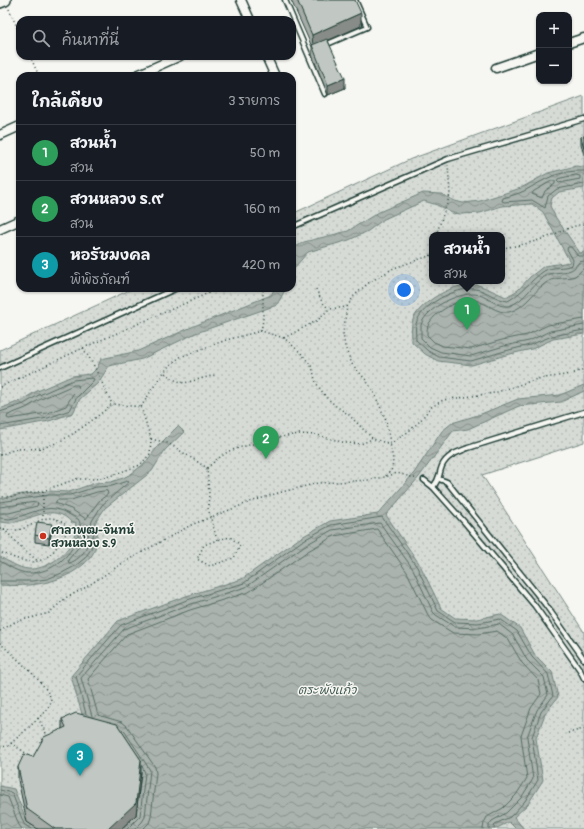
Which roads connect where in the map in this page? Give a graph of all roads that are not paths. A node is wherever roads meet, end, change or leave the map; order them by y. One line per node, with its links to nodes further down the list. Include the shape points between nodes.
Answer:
1 (5, 0): 5 (main road)
2 (241, 0): 6 (street)
3 (285, 0): 7 (lane)
4 (355, 0): 11 (lane, via 367,27)
5 (0, 2)
6 (248, 16)
7 (292, 16)
8 (296, 25): 13 (lane)
9 (584, 38): 10 (street)
10 (572, 42)
11 (321, 47)
12 (314, 50): 13 (lane)
13 (308, 53): 20 (lane)
14 (536, 54): 17 (street)
15 (171, 60): 18 (street)
16 (268, 60): 19 (street)
17 (496, 68)
18 (143, 72)
19 (273, 72)
20 (325, 94)
21 (584, 119): 25 (lane, via 448,159)
22 (16, 128): 23 (street)
23 (0, 135)
24 (16, 222): 26 (street)
25 (296, 225)
26 (0, 229)
27 (168, 292): 28 (lane)
28 (0, 368)
29 (584, 412): 30 (lane, via 452,454 443,466)
30 (439, 479): 32 (lane); 33 (lane, via 447,482 545,604)
31 (424, 480): 32 (lane)
32 (433, 487): 34 (lane, via 535,606)
33 (584, 659)
34 (584, 678)

